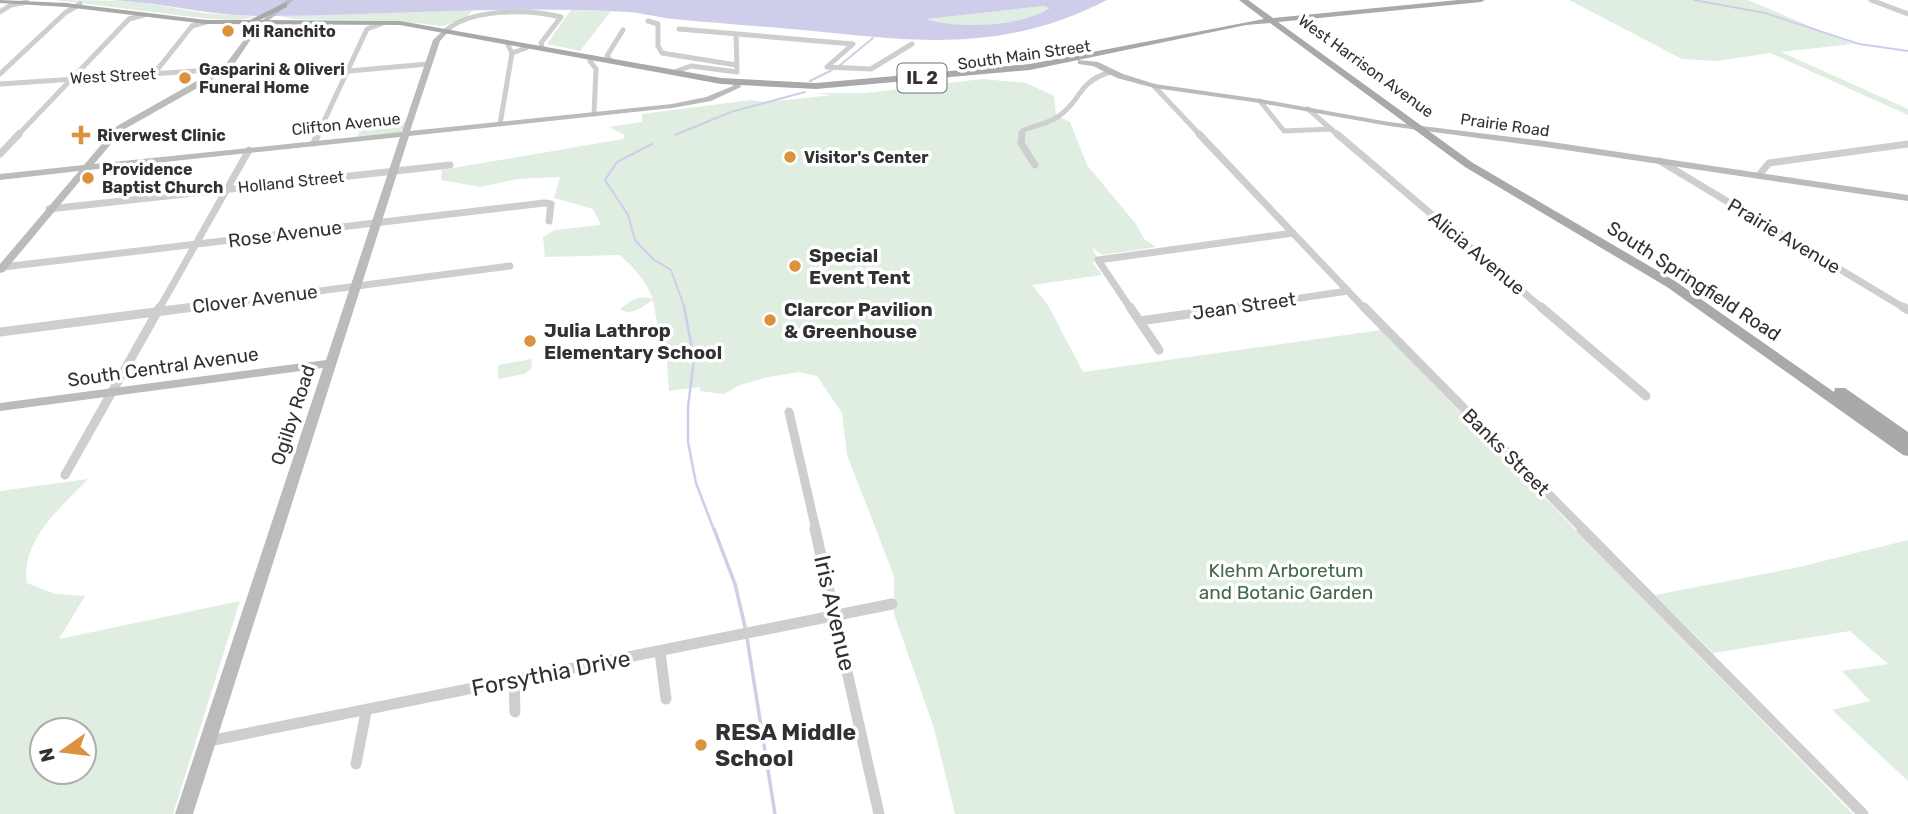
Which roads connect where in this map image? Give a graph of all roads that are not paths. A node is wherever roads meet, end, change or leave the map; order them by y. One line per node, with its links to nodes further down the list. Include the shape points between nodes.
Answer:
1 (1241, 0): 18 (main road, West Harrison Avenue); 21 (main road, via 1258,16)
2 (1251, 0): 9 (main road, West Harrison Avenue)
3 (1481, 0): 10 (main road, South Main Street / IL 2)
4 (1871, 0): 13 (street)
5 (30, 1): 6 (main road, South Main Street / IL 2); 7 (main road, South Main Street / IL 2)
6 (5, 3): 11 (street)
7 (77, 5): 14 (main road, South Main Street / IL 2); 19 (main road, South Main Street / IL 2); 45 (street)
8 (285, 5): 15 (main road); 15 (main road)
9 (1259, 6): 12 (main road, via 1285,15); 18 (main road, West Harrison Avenue)
10 (1368, 11): 12 (main road, South Main Street / IL 2); 16 (main road, South Main Street / IL 2)
11 (0, 12)
12 (1352, 12): 18 (main road, South Main Street / IL 2)
13 (1908, 14)
14 (129, 16): 22 (main road, South Main Street / IL 2); 48 (street)
15 (267, 19): 19 (main road, South Main Street / IL 2); 20 (main road, South Main Street / IL 2); 20 (main road); 42 (street)
16 (1311, 19): 18 (main road, South Main Street / IL 2); 37 (main road, via 1296,23 1294,29)
17 (648, 21): 41 (street, via 658,24 662,53)
18 (1275, 21): 21 (main road, South Main Street / IL 2); 30 (main road, South Main Street / IL 2); 31 (main road, West Harrison Avenue); 37 (main road, West Harrison Avenue)
19 (221, 22): 22 (main road, South Main Street / IL 2)
20 (312, 22): 23 (main road, South Main Street / IL 2); 24 (main road, South Main Street / IL 2)
21 (1246, 23): 51 (main road, South Main Street / IL 2, via 1039,65)
22 (191, 24): 46 (street)
23 (414, 25): 24 (main road, South Main Street / IL 2); 27 (main road, South Main Street / IL 2)
24 (364, 26): 43 (street)
25 (679, 29): 28 (street)
26 (623, 30): 36 (street)
27 (445, 31): 29 (main road, South Main Street / IL 2); 32 (street, via 477,17 561,17); 40 (street, Ogilby Road)
28 (736, 35): 33 (street, via 853,44 827,68 871,69); 41 (street)
29 (475, 36): 34 (main road, South Main Street / IL 2); 35 (main road, South Main Street / IL 2)
30 (1198, 36): 31 (main road, via 1262,27); 39 (main road, South Main Street / IL 2)
31 (1297, 40): 60 (main road, West Harrison Avenue)
32 (543, 44): 34 (main road, South Main Street / IL 2); 38 (main road, South Main Street / IL 2)
33 (912, 44)
34 (525, 46): 35 (main road, South Main Street / IL 2); 38 (main road, South Main Street / IL 2)
35 (510, 49): 58 (street)
36 (609, 59): 38 (main road, South Main Street / IL 2); 47 (main road, South Main Street / IL 2)
37 (1335, 61): 60 (main road, West Harrison Avenue)
38 (593, 62): 57 (street)
39 (1102, 62): 44 (street, Prairie Road); 50 (main road, South Main Street / IL 2, via 854,88)
40 (428, 64): 43 (street); 61 (street, Ogilby Road)
41 (737, 68): 47 (street, via 691,66); 50 (street); 51 (main road, via 754,82)
42 (225, 69): 46 (street, West Street); 69 (street, via 122,126)
43 (349, 71): 62 (street)
44 (1110, 72): 52 (street, Prairie Road); 68 (street, via 1087,79 1055,119 1022,131 1021,143)
45 (0, 74)
46 (153, 75): 48 (street, West Street)
47 (677, 75): 50 (main road, South Main Street / IL 2); 53 (main road, via 714,87)
48 (73, 78): 49 (street, West Street); 65 (street)
49 (0, 85)
50 (734, 85): 51 (main road, South Main Street / IL 2); 53 (street, Clifton Avenue); 55 (street, Clifton Avenue)
51 (848, 85)
52 (1154, 86): 54 (street, Prairie Road); 78 (street, Banks Street)
53 (714, 93): 55 (street, Clifton Avenue)
54 (1259, 101): 56 (street, Prairie Road); 59 (street, via 1284,131)
55 (695, 102): 57 (street, Clifton Avenue)
56 (1308, 109): 59 (street, Alicia Avenue); 60 (street, Prairie Road)
57 (594, 114): 58 (street, Clifton Avenue)
58 (500, 124): 61 (street, Clifton Avenue)
59 (1331, 129): 91 (street, Alicia Avenue)
60 (1424, 129): 66 (street, Prairie Road); 94 (main road, South Springfield Road, via 1682,282); 95 (main road, South Springfield Road, via 1486,176 1671,284)
61 (405, 134): 62 (street, Clifton Avenue); 70 (street, Ogilby Road)
62 (314, 144): 64 (street, Clifton Avenue)
63 (1908, 144): 71 (street, via 1769,163)
64 (249, 150): 69 (street, Clifton Avenue); 73 (street)
65 (0, 154)
66 (1660, 161): 71 (street, Prairie Road); 84 (street, Prairie Avenue)
67 (450, 164): 70 (street, Holland Street)
68 (1035, 164)
69 (85, 168): 72 (street, Clifton Avenue); 75 (street)
70 (393, 171): 73 (street, Holland Street); 77 (street, Ogilby Road)
71 (1759, 175): 74 (street, Prairie Road)
72 (0, 177)
73 (226, 190): 75 (street, Holland Street); 79 (street)
74 (1908, 198)
75 (49, 209): 81 (street)
76 (549, 221): 77 (street, Rose Avenue, via 551,204 544,203)
77 (378, 223): 79 (street, Rose Avenue); 82 (street, Ogilby Road)
78 (1293, 233): 83 (street, Banks Street); 86 (street, via 1098,260)
79 (198, 244): 81 (street, Rose Avenue); 85 (street)
80 (510, 266): 82 (street, Clover Avenue)
81 (1, 269)
82 (357, 286): 85 (street, Clover Avenue); 89 (street, Ogilby Road)
83 (1348, 291): 86 (street, Jean Street); 108 (street, Banks Street)
84 (1908, 310)
85 (159, 311): 87 (street, Clover Avenue); 90 (street)
86 (1140, 321): 88 (street)
87 (0, 332)
88 (1159, 350)
89 (331, 363): 90 (street, South Central Avenue); 104 (street, Ogilby Road)
90 (113, 391): 92 (street, South Central Avenue); 96 (street)
91 (1646, 396)
92 (0, 407)
93 (789, 412): 98 (street, Iris Avenue)
94 (1908, 439)
95 (1908, 451)
96 (65, 475)
97 (892, 604): 98 (street, Forsythia Drive)
98 (835, 615): 99 (street, Forsythia Drive); 107 (street, Iris Avenue)
99 (660, 652): 100 (street, Forsythia Drive); 101 (street)
100 (514, 679): 102 (street, Forsythia Drive); 103 (street)
101 (666, 699)
102 (366, 712): 104 (street, Forsythia Drive); 105 (street)
103 (515, 712)
104 (209, 741): 106 (street, Ogilby Road)
105 (356, 764)
106 (184, 814)
107 (879, 814)
108 (1863, 814)

